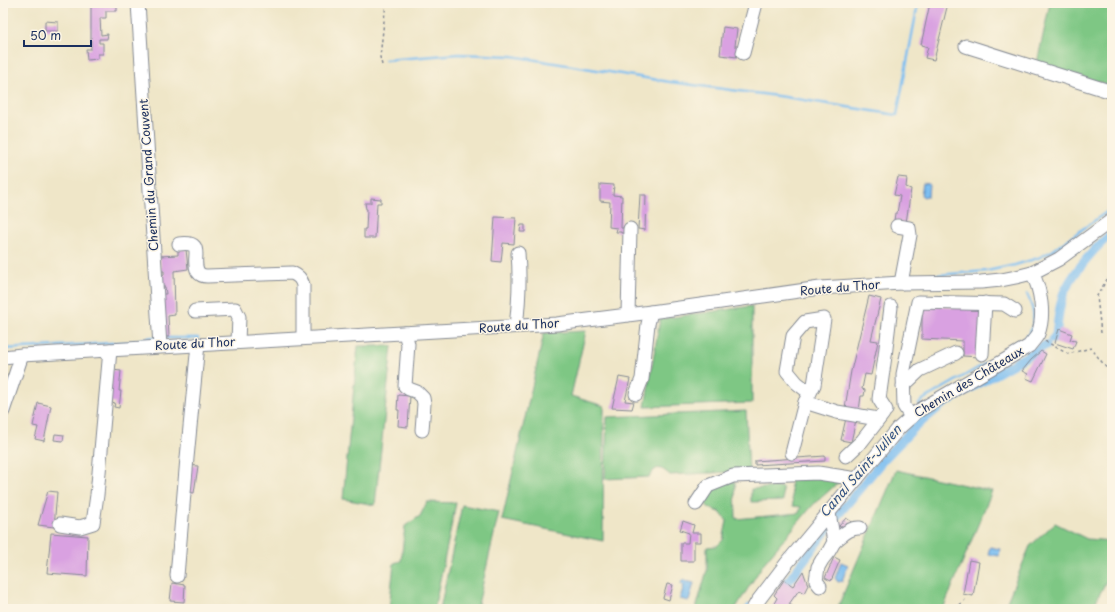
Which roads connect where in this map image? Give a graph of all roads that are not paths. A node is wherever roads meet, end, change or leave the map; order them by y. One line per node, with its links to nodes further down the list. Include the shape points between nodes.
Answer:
1 (138, 3): 24 (street, Chemin du Grand Couvent)
2 (756, 3): 4 (street)
3 (966, 46): 5 (street)
4 (743, 53)
5 (1112, 92)
6 (1112, 220): 11 (street, via 1059,259)
7 (897, 226): 12 (street, via 909,228 910,235)
8 (630, 229): 18 (street)
9 (179, 244): 21 (street, via 192,244 196,249 196,266 202,275 292,273 297,276 303,285)
10 (518, 253): 19 (street)
11 (1032, 273): 12 (street, Route du Thor, via 981,282); 36 (street, Chemin des Châteaux, via 1036,280 1042,321 1037,335 1029,346)
12 (901, 283): 17 (street, Route du Thor, via 820,288)
13 (985, 304): 16 (street, via 1004,304); 28 (street); 30 (street, via 918,302 902,374)
14 (891, 307): 35 (street, via 879,399)
15 (195, 311): 22 (street, via 235,309 239,316)
16 (1014, 311)
17 (651, 312): 18 (street, Route du Thor); 31 (street, via 642,379)
18 (628, 315): 19 (street, Route du Thor, via 557,324)
19 (516, 326): 20 (street, Route du Thor)
20 (405, 333): 21 (street, Route du Thor); 37 (street, via 408,344 405,386 423,398)
21 (304, 338): 22 (street, Route du Thor)
22 (238, 342): 23 (street, Route du Thor)
23 (198, 344): 24 (street, Route du Thor); 46 (street)
24 (160, 346): 25 (street, Route du Thor)
25 (110, 350): 27 (street, Route du Thor); 43 (street, via 93,523 80,527)
26 (956, 353): 30 (street, via 920,370)
27 (22, 354): 29 (street, Route du Thor); 34 (street)
28 (982, 354)
29 (3, 357)
30 (903, 386): 33 (street)
31 (636, 394)
32 (808, 397): 32 (street, via 787,371 793,336 806,322 824,319 814,385); 35 (street, via 837,412); 38 (street)
33 (904, 406): 35 (street); 36 (street)
34 (3, 411)
35 (882, 414): 39 (street, via 862,441)
36 (911, 417): 40 (street, Chemin des Châteaux)
37 (422, 430)
38 (792, 453)
39 (846, 456)
40 (857, 479): 41 (street, via 818,473 733,476 708,486); 42 (street, Chemin des Châteaux)
41 (696, 504)
42 (829, 513): 45 (street); 48 (street, Chemin des Châteaux)
43 (60, 524)
44 (860, 528): 45 (street, via 854,527)
45 (834, 542): 47 (street, via 818,567 816,581)
46 (178, 576)
47 (820, 586)
48 (753, 609)

